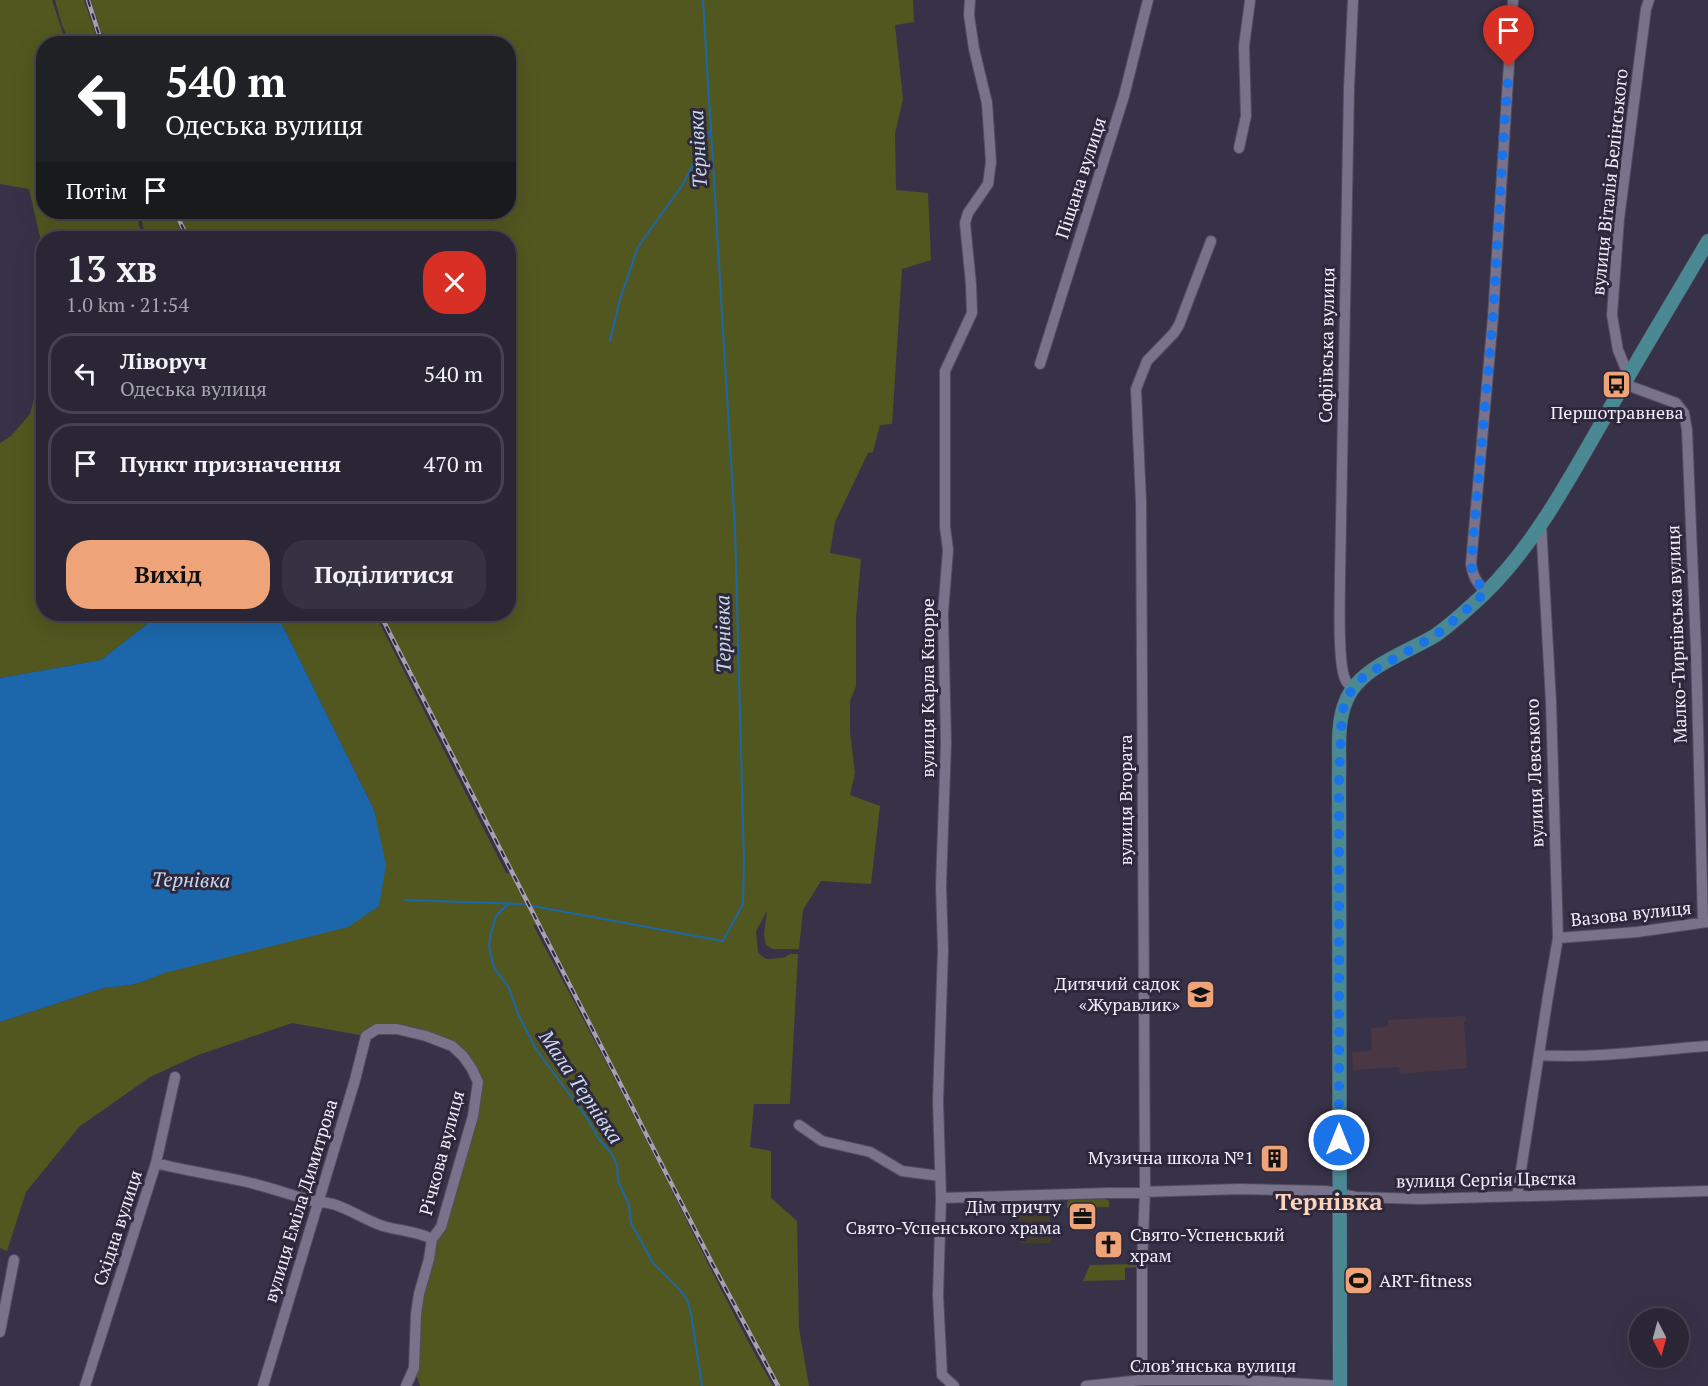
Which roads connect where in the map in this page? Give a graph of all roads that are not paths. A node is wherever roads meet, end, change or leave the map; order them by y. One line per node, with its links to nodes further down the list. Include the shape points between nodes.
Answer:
1 (970, 0): 24 (street, вулиця Карла Кнорре, via 969,15 987,103 992,162 988,184 965,223 972,313 945,371 948,550 943,612 946,743 941,886)
2 (1148, 0): 10 (street, Піщана вулиця, via 1124,96)
3 (1353, 0): 15 (street, Софіївська вулиця, via 1340,576 1343,673)
4 (1513, 0): 14 (street, via 1495,295 1471,564 1472,574)
5 (1649, 0): 11 (street, вулиця Віталія Белінського, via 1625,168 1612,315 1618,350)
6 (1250, 1): 7 (street, via 1244,46 1246,116)
7 (1239, 148)
8 (1210, 241): 25 (street, вулиця Втората, via 1179,325 1147,361 1136,389 1141,512)
9 (1708, 241): 11 (main road)
10 (1040, 364)
11 (1628, 369): 12 (main road)
12 (1624, 384): 13 (main road); 16 (street, Малко-Тирнівська вулиця, via 1676,403 1684,412 1688,430)
13 (1541, 523): 14 (main road); 17 (street, вулиця Левського, via 1551,690)
14 (1486, 592): 15 (main road, via 1445,628 1372,671)
15 (1353, 688): 27 (main road, via 1341,725)
16 (1705, 922): 17 (street, Вазова вулиця)
17 (1558, 938): 20 (street, вулиця Левського)
18 (377, 1029): 30 (street, вулиця Еміла Димитрова, via 366,1036); 31 (street, Річкова вулиця, via 398,1029 452,1046 463,1056 478,1082 473,1116 441,1227)
19 (1708, 1046): 20 (street, via 1604,1056)
20 (1539, 1055): 28 (street, вулиця Левського)
21 (175, 1077): 23 (street, Східна вулиця)
22 (799, 1125): 24 (street, via 822,1141 870,1152 902,1171)
23 (156, 1163): 30 (street); 36 (street, Східна вулиця)
24 (940, 1176): 29 (street, вулиця Карла Кнорре)
25 (1145, 1191): 27 (street, вулиця Сергія Цвєтка, via 1240,1189); 29 (street, вулиця Сергія Цвєтка); 34 (street, вулиця Втората)
26 (1708, 1191): 28 (street, вулиця Сергія Цвєтка)
27 (1339, 1194): 28 (street, вулиця Сергія Цвєтка, via 1421,1198); 41 (main road)
28 (1517, 1196)
29 (940, 1198): 39 (street, вулиця Карла Кнорре, via 938,1295 942,1375)
30 (318, 1202): 31 (street, via 334,1204 382,1226); 37 (street, вулиця Еміла Димитрова)
31 (432, 1239): 38 (street, Річкова вулиця, via 416,1314 414,1368)
32 (14, 1260): 33 (street)
33 (0, 1332)
34 (1142, 1380): 35 (street, Словʼянська вулиця); 41 (street, Словʼянська вулиця)
35 (1122, 1384): 40 (street, Словʼянська вулиця)
36 (85, 1386)
37 (263, 1386)
38 (406, 1386)
39 (954, 1386)
40 (1086, 1386)
41 (1340, 1386)

